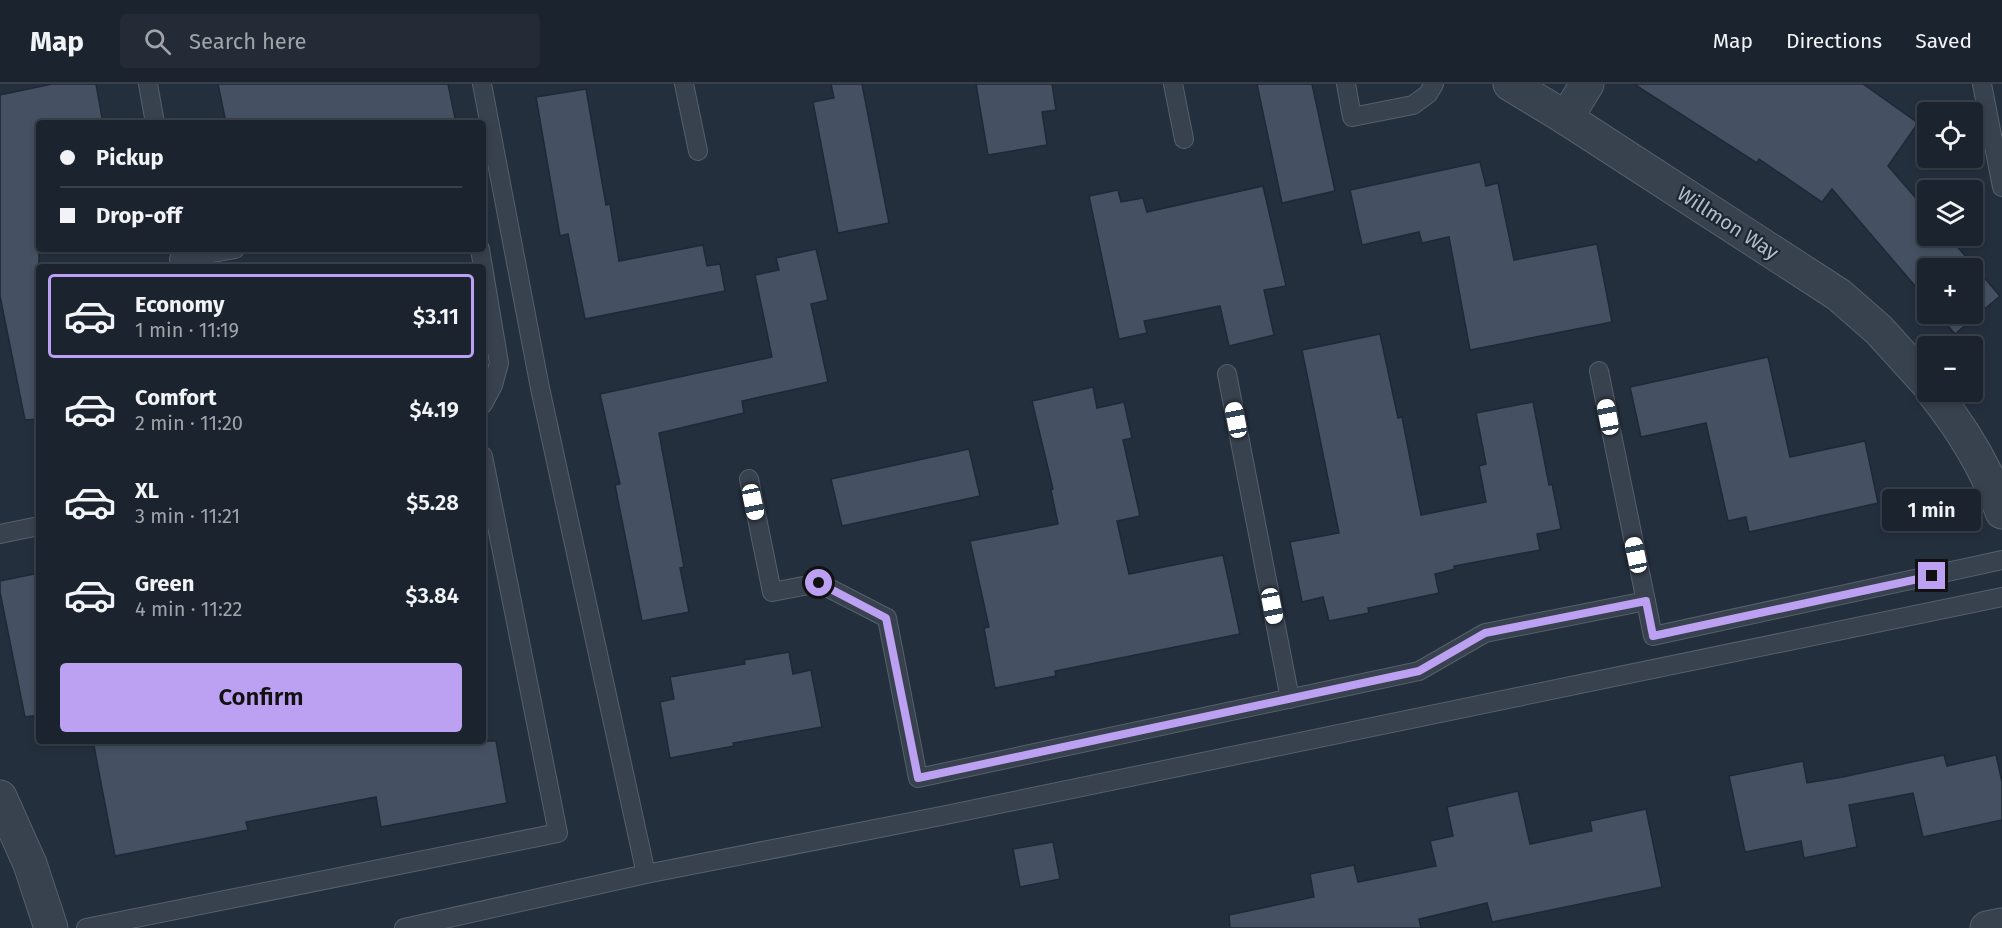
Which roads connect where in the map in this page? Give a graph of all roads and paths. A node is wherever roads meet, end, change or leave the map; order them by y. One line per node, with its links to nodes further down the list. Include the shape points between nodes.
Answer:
1 (148, 84): 11 (lane)
2 (482, 84): 33 (lane, via 540,388)
3 (684, 84): 13 (lane)
4 (1173, 84): 12 (lane)
5 (1346, 84): 6 (lane, via 1353,117 1413,105)
6 (1434, 84)
7 (1510, 84): 10 (street, Willmon Way)
8 (1587, 84): 10 (street)
9 (1982, 84): 14 (lane)
10 (1566, 118): 19 (street, Willmon Way, via 1839,295 1879,330)
11 (154, 120)
12 (1184, 139)
13 (698, 151)
14 (2002, 187)
15 (216, 252): 16 (lane)
16 (179, 258)
17 (486, 285): 21 (lane, via 499,363)
18 (1599, 371): 30 (lane)
19 (1917, 372)
20 (1227, 374): 31 (lane)
21 (486, 398)
22 (1941, 402): 25 (street, via 1977,458)
23 (486, 471): 36 (lane, via 558,833)
24 (749, 479): 31 (lane, via 772,592 819,583 886,618 918,778)
25 (2002, 512)
26 (36, 527): 27 (lane)
27 (0, 534)
28 (2002, 560): 30 (lane, via 1653,636)
29 (2002, 597): 33 (lane)
30 (1646, 601): 31 (lane, via 1485,633 1419,671)
31 (1290, 699)
32 (0, 796): 35 (street, via 30,864)
33 (646, 874): 37 (lane)
34 (2002, 925): 38 (street)
35 (51, 928)
36 (86, 928)
37 (404, 928)
38 (1987, 928)

